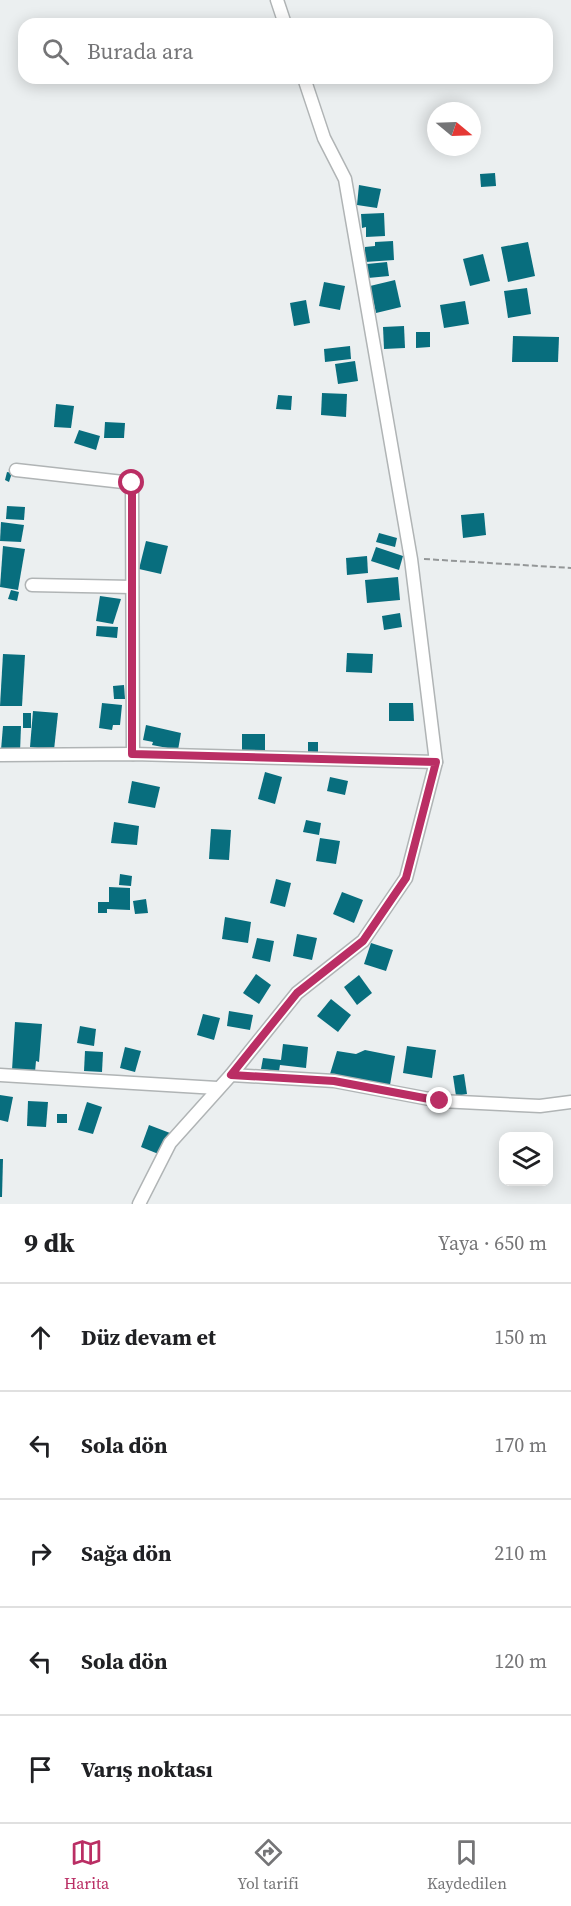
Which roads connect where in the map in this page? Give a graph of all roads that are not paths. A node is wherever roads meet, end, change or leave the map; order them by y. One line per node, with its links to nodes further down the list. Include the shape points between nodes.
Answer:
1 (277, 0): 2 (street)
2 (283, 18)
3 (305, 84): 9 (street, via 324,138 345,179 411,558)
4 (16, 470): 6 (street, via 132,483)
5 (32, 585): 6 (street)
6 (132, 587): 7 (street)
7 (132, 754): 8 (street); 9 (street)
8 (0, 755)
9 (436, 762): 10 (street, via 406,878 363,941 297,993)
10 (231, 1075): 12 (street); 13 (street, via 334,1081 440,1101 540,1106)
11 (0, 1076): 12 (street)
12 (217, 1088): 14 (street, via 170,1143)
13 (571, 1102)
14 (139, 1204)

